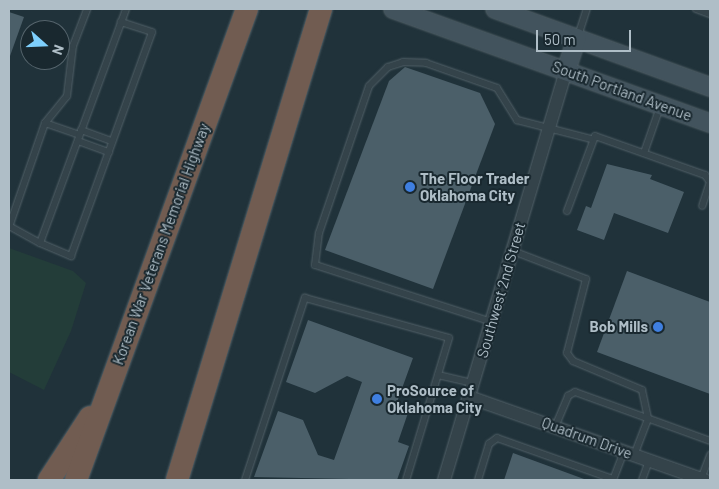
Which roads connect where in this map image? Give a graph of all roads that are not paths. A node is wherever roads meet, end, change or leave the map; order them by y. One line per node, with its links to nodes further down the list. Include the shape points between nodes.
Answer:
1 (87, 9): 15 (lane, via 74,46 67,96)
2 (126, 9): 10 (lane)
3 (247, 9): 31 (highway, Korean War Veterans Memorial Highway)
4 (393, 9): 12 (main road, South Portland Avenue)
5 (495, 9): 11 (main road)
6 (587, 9): 11 (lane)
7 (696, 9): 8 (lane)
8 (710, 14)
9 (318, 17): 38 (highway)
10 (121, 22): 18 (lane); 20 (lane, via 152,32)
11 (577, 38): 12 (main road); 13 (main road)
12 (566, 71): 14 (main road, South Portland Avenue); 17 (street, Southwest 2nd Street)
13 (710, 86)
14 (661, 105): 16 (main road, South Portland Avenue); 22 (lane)
15 (45, 123): 18 (lane); 25 (lane)
16 (710, 123)
17 (548, 130): 19 (lane); 27 (street, Southwest 2nd Street); 28 (lane, via 518,120 501,93 490,84 420,62 388,67 374,77 361,104 312,260 322,270)
18 (79, 135): 20 (lane); 21 (lane); 26 (lane)
19 (591, 139): 22 (lane, via 595,136); 24 (lane)
20 (112, 141): 21 (lane)
21 (109, 152): 26 (lane, via 71,256)
22 (644, 153): 23 (lane, via 705,176 710,182)
23 (702, 206)
24 (567, 210)
25 (9, 226): 26 (lane)
26 (40, 243)
27 (513, 251): 28 (street, Southwest 2nd Street); 33 (lane, via 586,279 567,353 573,361 637,385)
28 (492, 322): 30 (street, Southwest 2nd Street)
29 (438, 375): 30 (lane); 44 (lane, via 449,338 306,298); 45 (lane)
30 (473, 383): 32 (street, Southwest 2nd Street)
31 (110, 387): 40 (highway); 41 (highway, Korean War Veterans Memorial Highway)
32 (469, 397): 34 (street, Quadrum Drive); 46 (street, Southwest 2nd Street)
33 (648, 418): 34 (lane, via 575,392 568,396); 35 (lane); 36 (lane)
34 (555, 427): 36 (street, Quadrum Drive)
35 (710, 441)
36 (629, 453): 39 (street, Quadrum Drive); 48 (lane)
37 (710, 455): 50 (lane)
38 (184, 459): 42 (highway); 43 (highway)
39 (649, 461): 49 (lane); 50 (street, Quadrum Drive)
40 (49, 480)
41 (76, 480)
42 (173, 480)
43 (177, 480)
44 (245, 480)
45 (406, 480)
46 (444, 480)
47 (478, 480): 48 (lane, via 489,444 497,438)
48 (613, 480)
49 (643, 480)
50 (703, 480)

